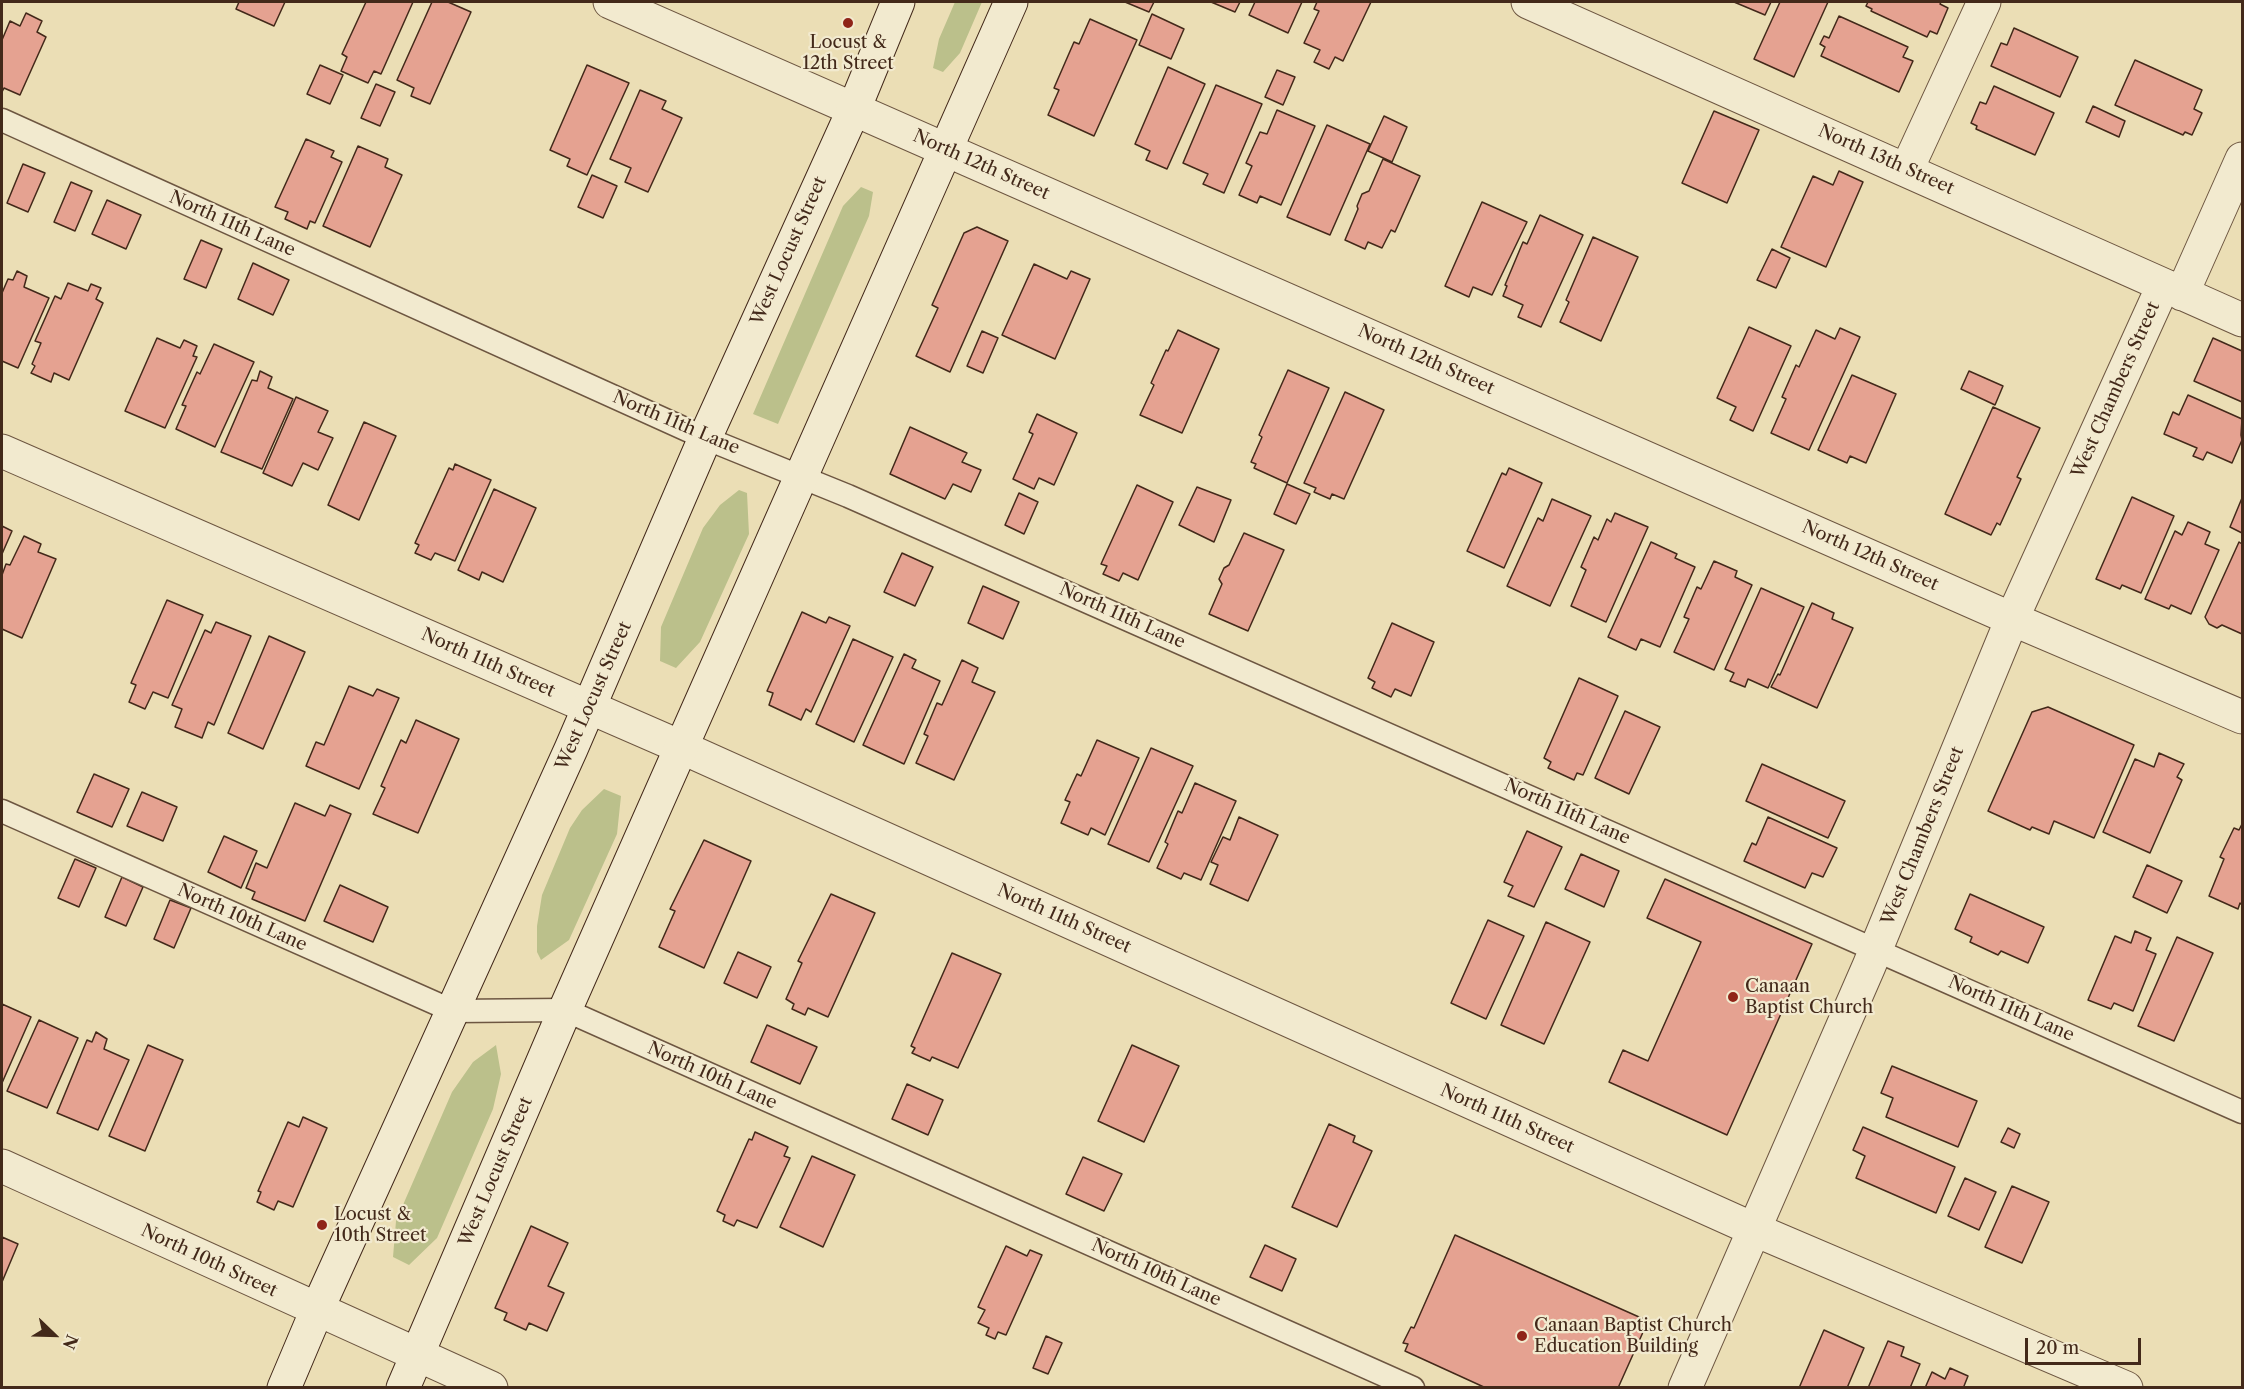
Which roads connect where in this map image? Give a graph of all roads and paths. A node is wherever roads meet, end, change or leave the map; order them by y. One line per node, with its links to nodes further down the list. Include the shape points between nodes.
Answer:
1 (610, 2): 6 (street, North 12th Street)
2 (898, 2): 6 (street, West Locust Street)
3 (1011, 2): 8 (street, West Locust Street)
4 (1984, 2): 10 (street)
5 (1534, 3): 10 (street, North 13th Street)
6 (854, 109): 8 (street, North 12th Street); 13 (street, West Locust Street)
7 (2, 120): 13 (lane, North 11th Lane)
8 (946, 149): 15 (street, West Locust Street); 16 (street, North 12th Street)
9 (2242, 159): 11 (street, West Chambers Street)
10 (1907, 169): 11 (street, North 13th Street)
11 (2172, 290): 12 (street, North 13th Street); 16 (street, West Chambers Street)
12 (2242, 320)
13 (705, 438): 15 (lane, North 11th Lane); 17 (street, West Locust Street)
14 (2, 451): 17 (street, North 11th Street)
15 (803, 476): 19 (street, West Locust Street); 21 (lane, North 11th Lane)
16 (2012, 619): 18 (street, North 12th Street); 21 (street, West Chambers Street)
17 (589, 708): 19 (street, North 11th Street); 23 (street, West Locust Street)
18 (2242, 717)
19 (682, 748): 22 (street, West Locust Street); 26 (street, North 11th Street)
20 (2, 811): 23 (lane, North 10th Lane)
21 (1876, 949): 24 (lane, North 11th Lane); 26 (street, West Chambers Street)
22 (565, 1010): 23 (lane, North 10th Lane); 28 (street, West Locust Street); 32 (lane, North 10th Lane)
23 (453, 1011): 27 (street, West Locust Street)
24 (2242, 1112)
25 (2, 1166): 27 (street, North 10th Street)
26 (1753, 1229): 33 (street, West Chambers Street); 34 (street, North 11th Street)
27 (317, 1310): 28 (street, North 10th Street); 29 (street, West Locust Street)
28 (417, 1355): 30 (street, West Locust Street); 31 (street, North 10th Street)
29 (284, 1388)
30 (403, 1388)
31 (491, 1388)
32 (1413, 1388)
33 (1685, 1388)
34 (2126, 1388)

